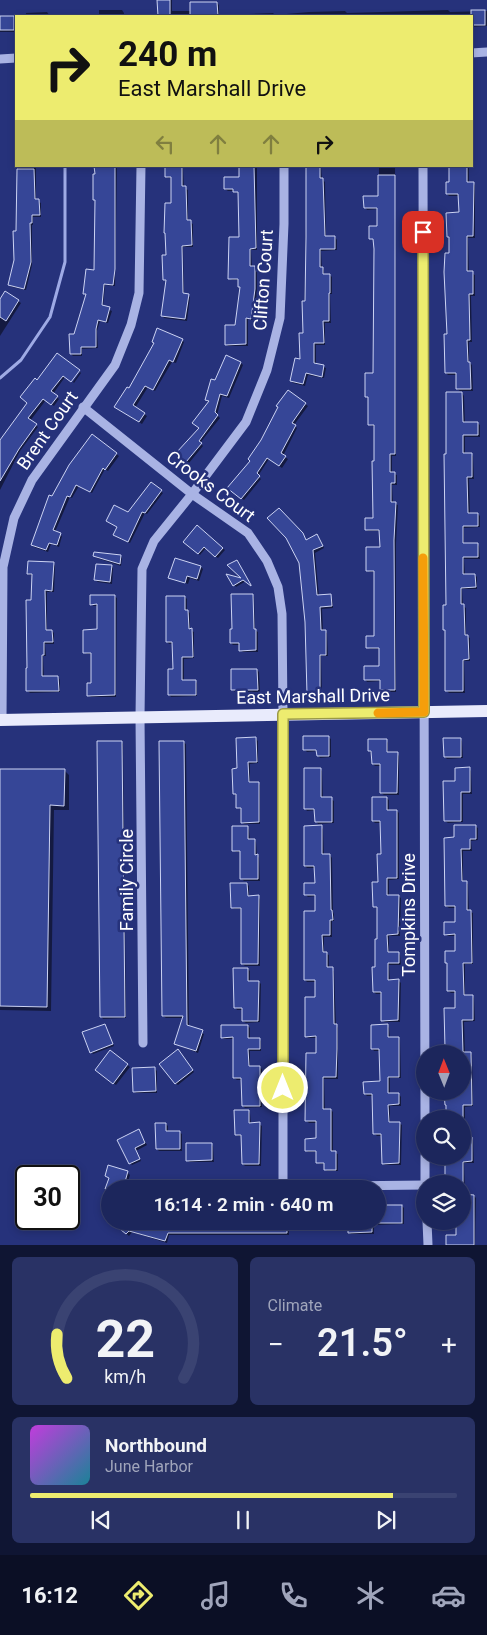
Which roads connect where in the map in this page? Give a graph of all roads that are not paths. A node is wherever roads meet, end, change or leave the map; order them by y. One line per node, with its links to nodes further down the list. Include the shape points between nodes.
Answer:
1 (487, 52): 2 (street)
2 (473, 53)
3 (0, 58): 4 (street)
4 (15, 58)
5 (141, 167): 8 (street, Brent Court, via 138,293 115,365)
6 (284, 167): 9 (street, Clifton Court, via 280,318 268,370 246,422)
7 (423, 167): 11 (street, Tompkins Drive)
8 (83, 407): 9 (street, Crooks Court); 14 (street, Brent Court, via 32,480 14,518 4,567)
9 (192, 494): 12 (street, Crooks Court, via 248,533 267,561 278,586 282,614); 13 (street, Clifton Court, via 154,541 142,569)
10 (487, 711): 11 (main road, East Marshall Drive)
11 (424, 712): 12 (main road, East Marshall Drive); 16 (street, Tompkins Drive)
12 (283, 714): 13 (main road, East Marshall Drive); 17 (street, Crooks Court)
13 (140, 717): 14 (main road, East Marshall Drive); 15 (street, Family Circle)
14 (1, 720)
15 (143, 1043)
16 (425, 1110)
17 (283, 1180)
18 (416, 1184): 19 (street)
19 (386, 1185)
20 (427, 1230): 21 (street)
21 (428, 1245)

